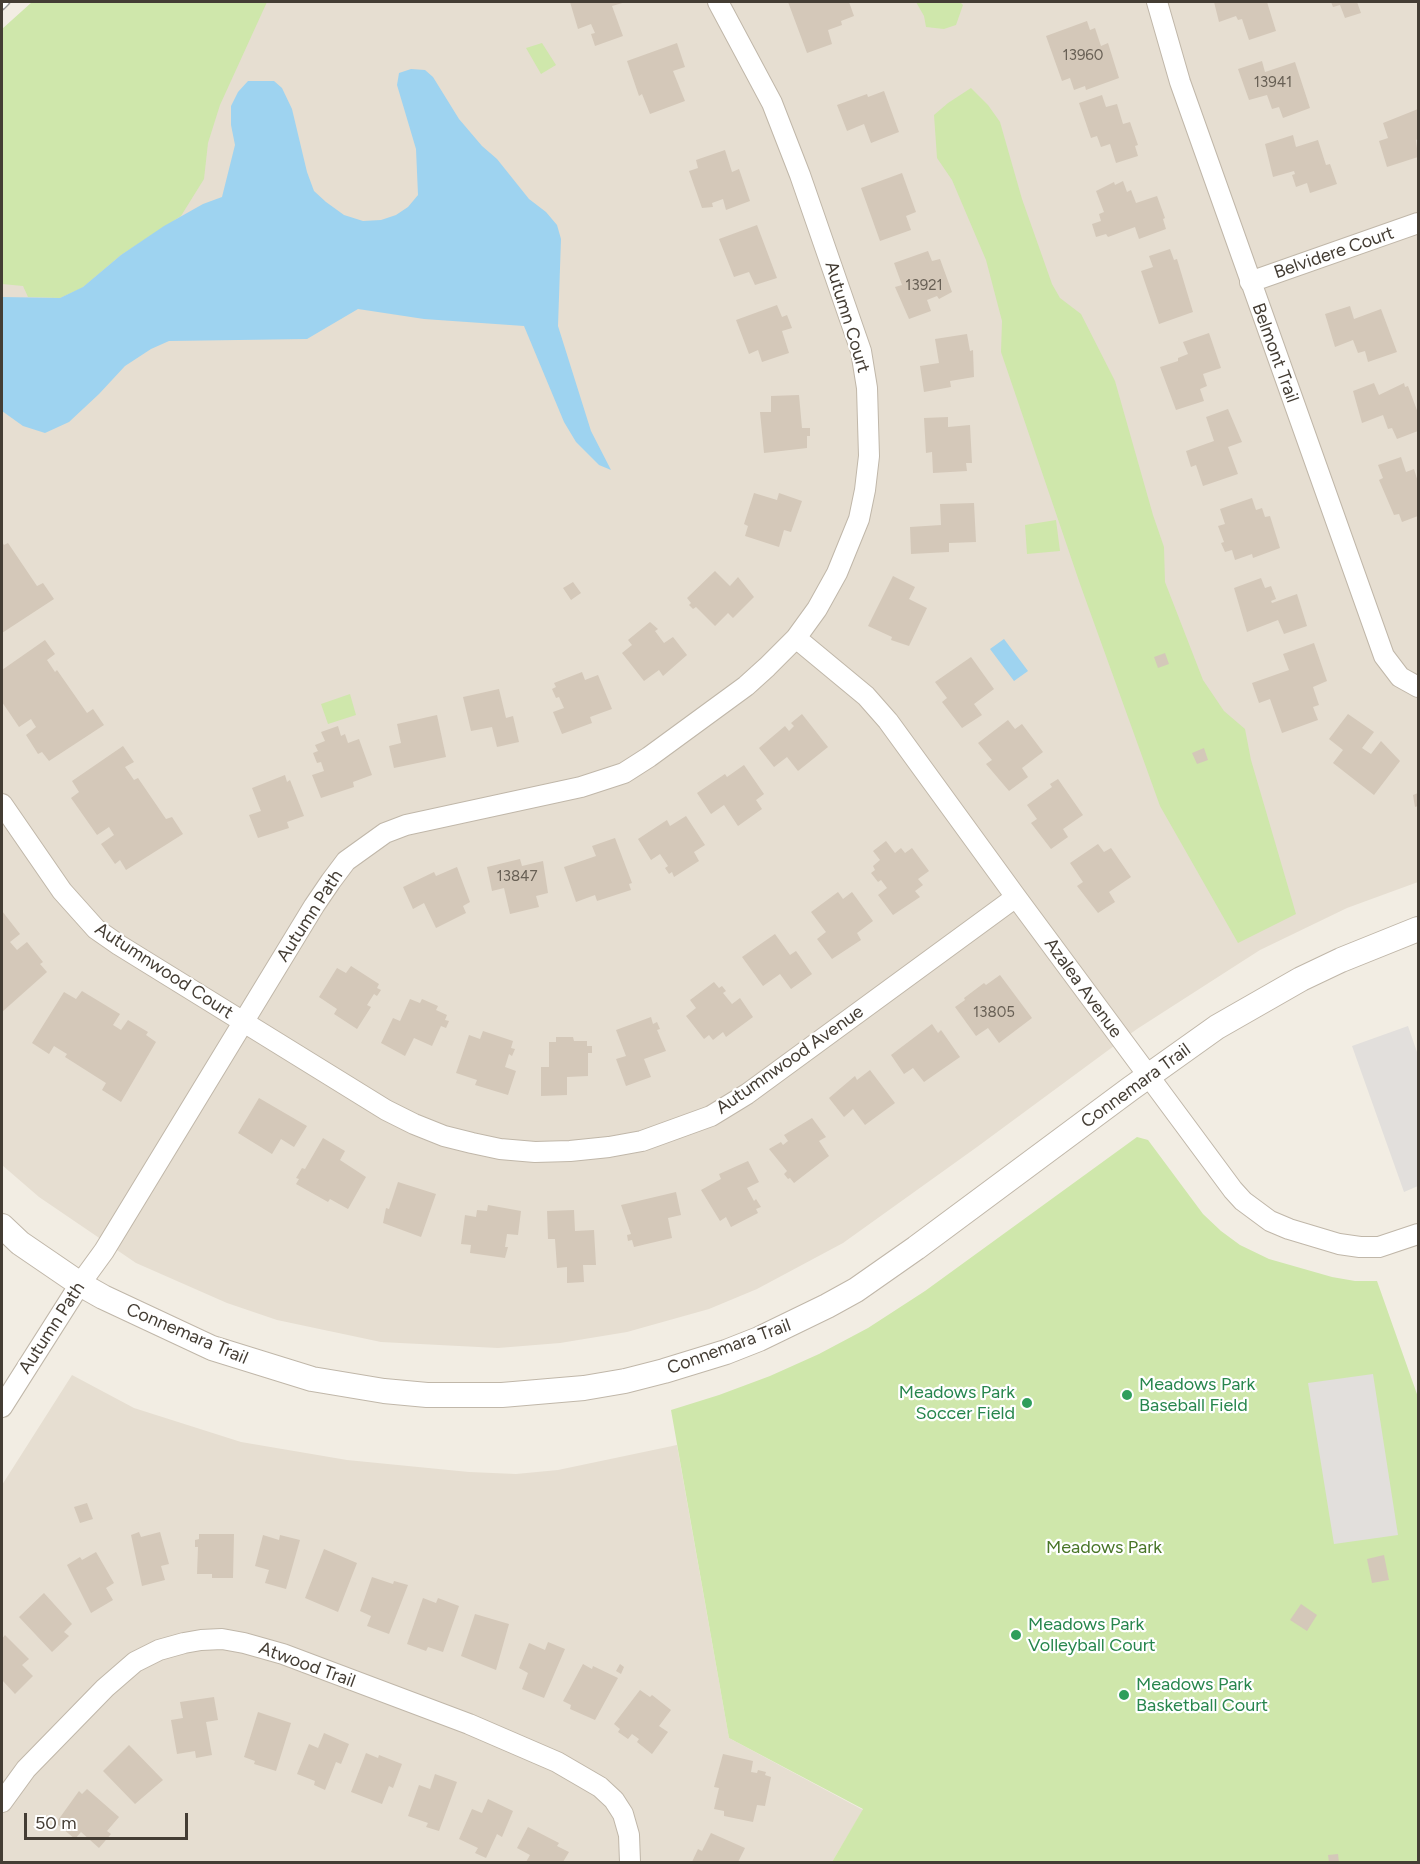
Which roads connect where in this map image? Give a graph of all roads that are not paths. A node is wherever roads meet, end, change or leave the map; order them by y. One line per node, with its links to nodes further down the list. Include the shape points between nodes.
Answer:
1 (718, 2): 5 (street, Autumn Court, via 772,103 793,156 861,351 867,388 869,456 859,519 837,573)
2 (1157, 2): 4 (street, Belmont Trail, via 1176,72)
3 (1419, 223): 4 (street, Belvidere Court)
4 (1250, 282): 6 (street, Belmont Trail, via 1384,656 1400,677)
5 (796, 638): 8 (street, Azalea Avenue, via 879,709); 10 (street, Autumn Path, via 746,686 624,773 581,787 426,819 385,833 367,845 346,861 330,881)
6 (1419, 687)
7 (2, 804): 10 (street, Autumnwood Court, via 62,891 96,929)
8 (1016, 897): 10 (street, Autumnwood Avenue, via 747,1094 711,1116 679,1129 609,1147 535,1152 500,1149 444,1136 386,1110); 11 (street, Azalea Avenue)
9 (1419, 929): 11 (street, Connemara Trail, via 1341,960 1264,999)
10 (242, 1022): 14 (street, Autumn Path, via 104,1251)
11 (1148, 1076): 13 (street, Azalea Avenue, via 1233,1190 1270,1221 1360,1247 1379,1247); 14 (street, Connemara Trail, via 856,1290 759,1339 625,1381 542,1393 427,1395 312,1379 212,1348)
12 (2, 1226): 14 (street, Connemara Trail)
13 (1419, 1234)
14 (80, 1284): 15 (street, Autumn Path)
15 (2, 1407)
16 (2, 1802): 17 (street, Atwood Trail, via 26,1769 135,1662 184,1643 244,1642 469,1724 557,1762 600,1787 614,1800 629,1835)
17 (630, 1863)

